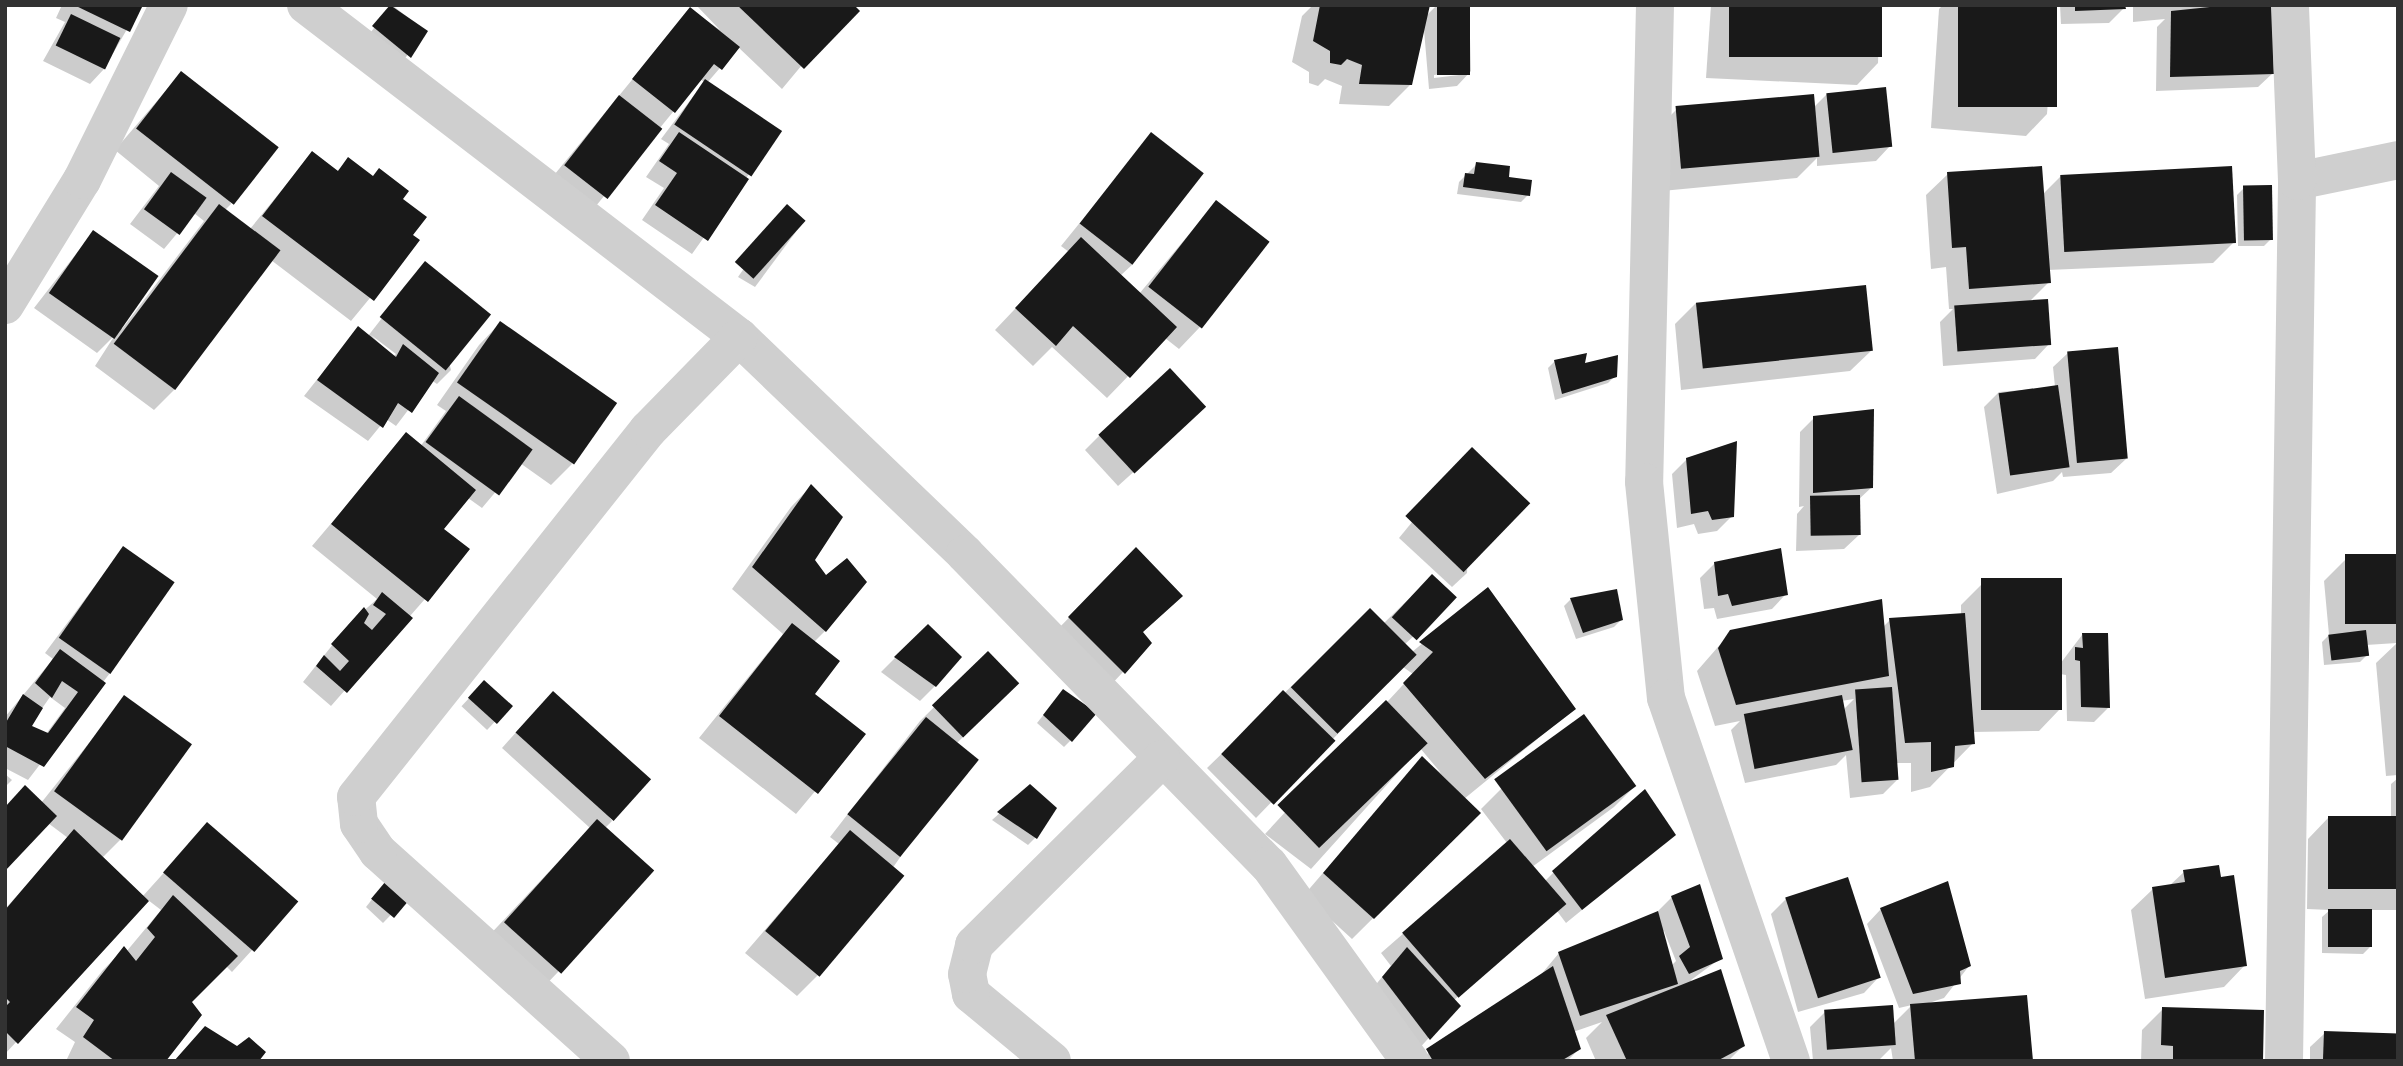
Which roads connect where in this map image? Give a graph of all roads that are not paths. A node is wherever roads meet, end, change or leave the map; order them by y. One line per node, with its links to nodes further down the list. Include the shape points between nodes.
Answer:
1 (169, 5): 7 (street, via 82,180)
2 (306, 5): 8 (street)
3 (1656, 5): 13 (street, via 1644,482 1667,698)
4 (2290, 5): 6 (street)
5 (2398, 160): 6 (street)
6 (2297, 181): 14 (street)
7 (5, 304)
8 (738, 337): 9 (street, via 965,554); 10 (street, via 648,430 356,797 359,824 378,852)
9 (1161, 759): 11 (street, via 975,945 967,974 971,995); 12 (street, via 1269,865)
10 (611, 1061)
11 (1052, 1061)
12 (1410, 1061)
13 (1791, 1061)
14 (2284, 1061)

